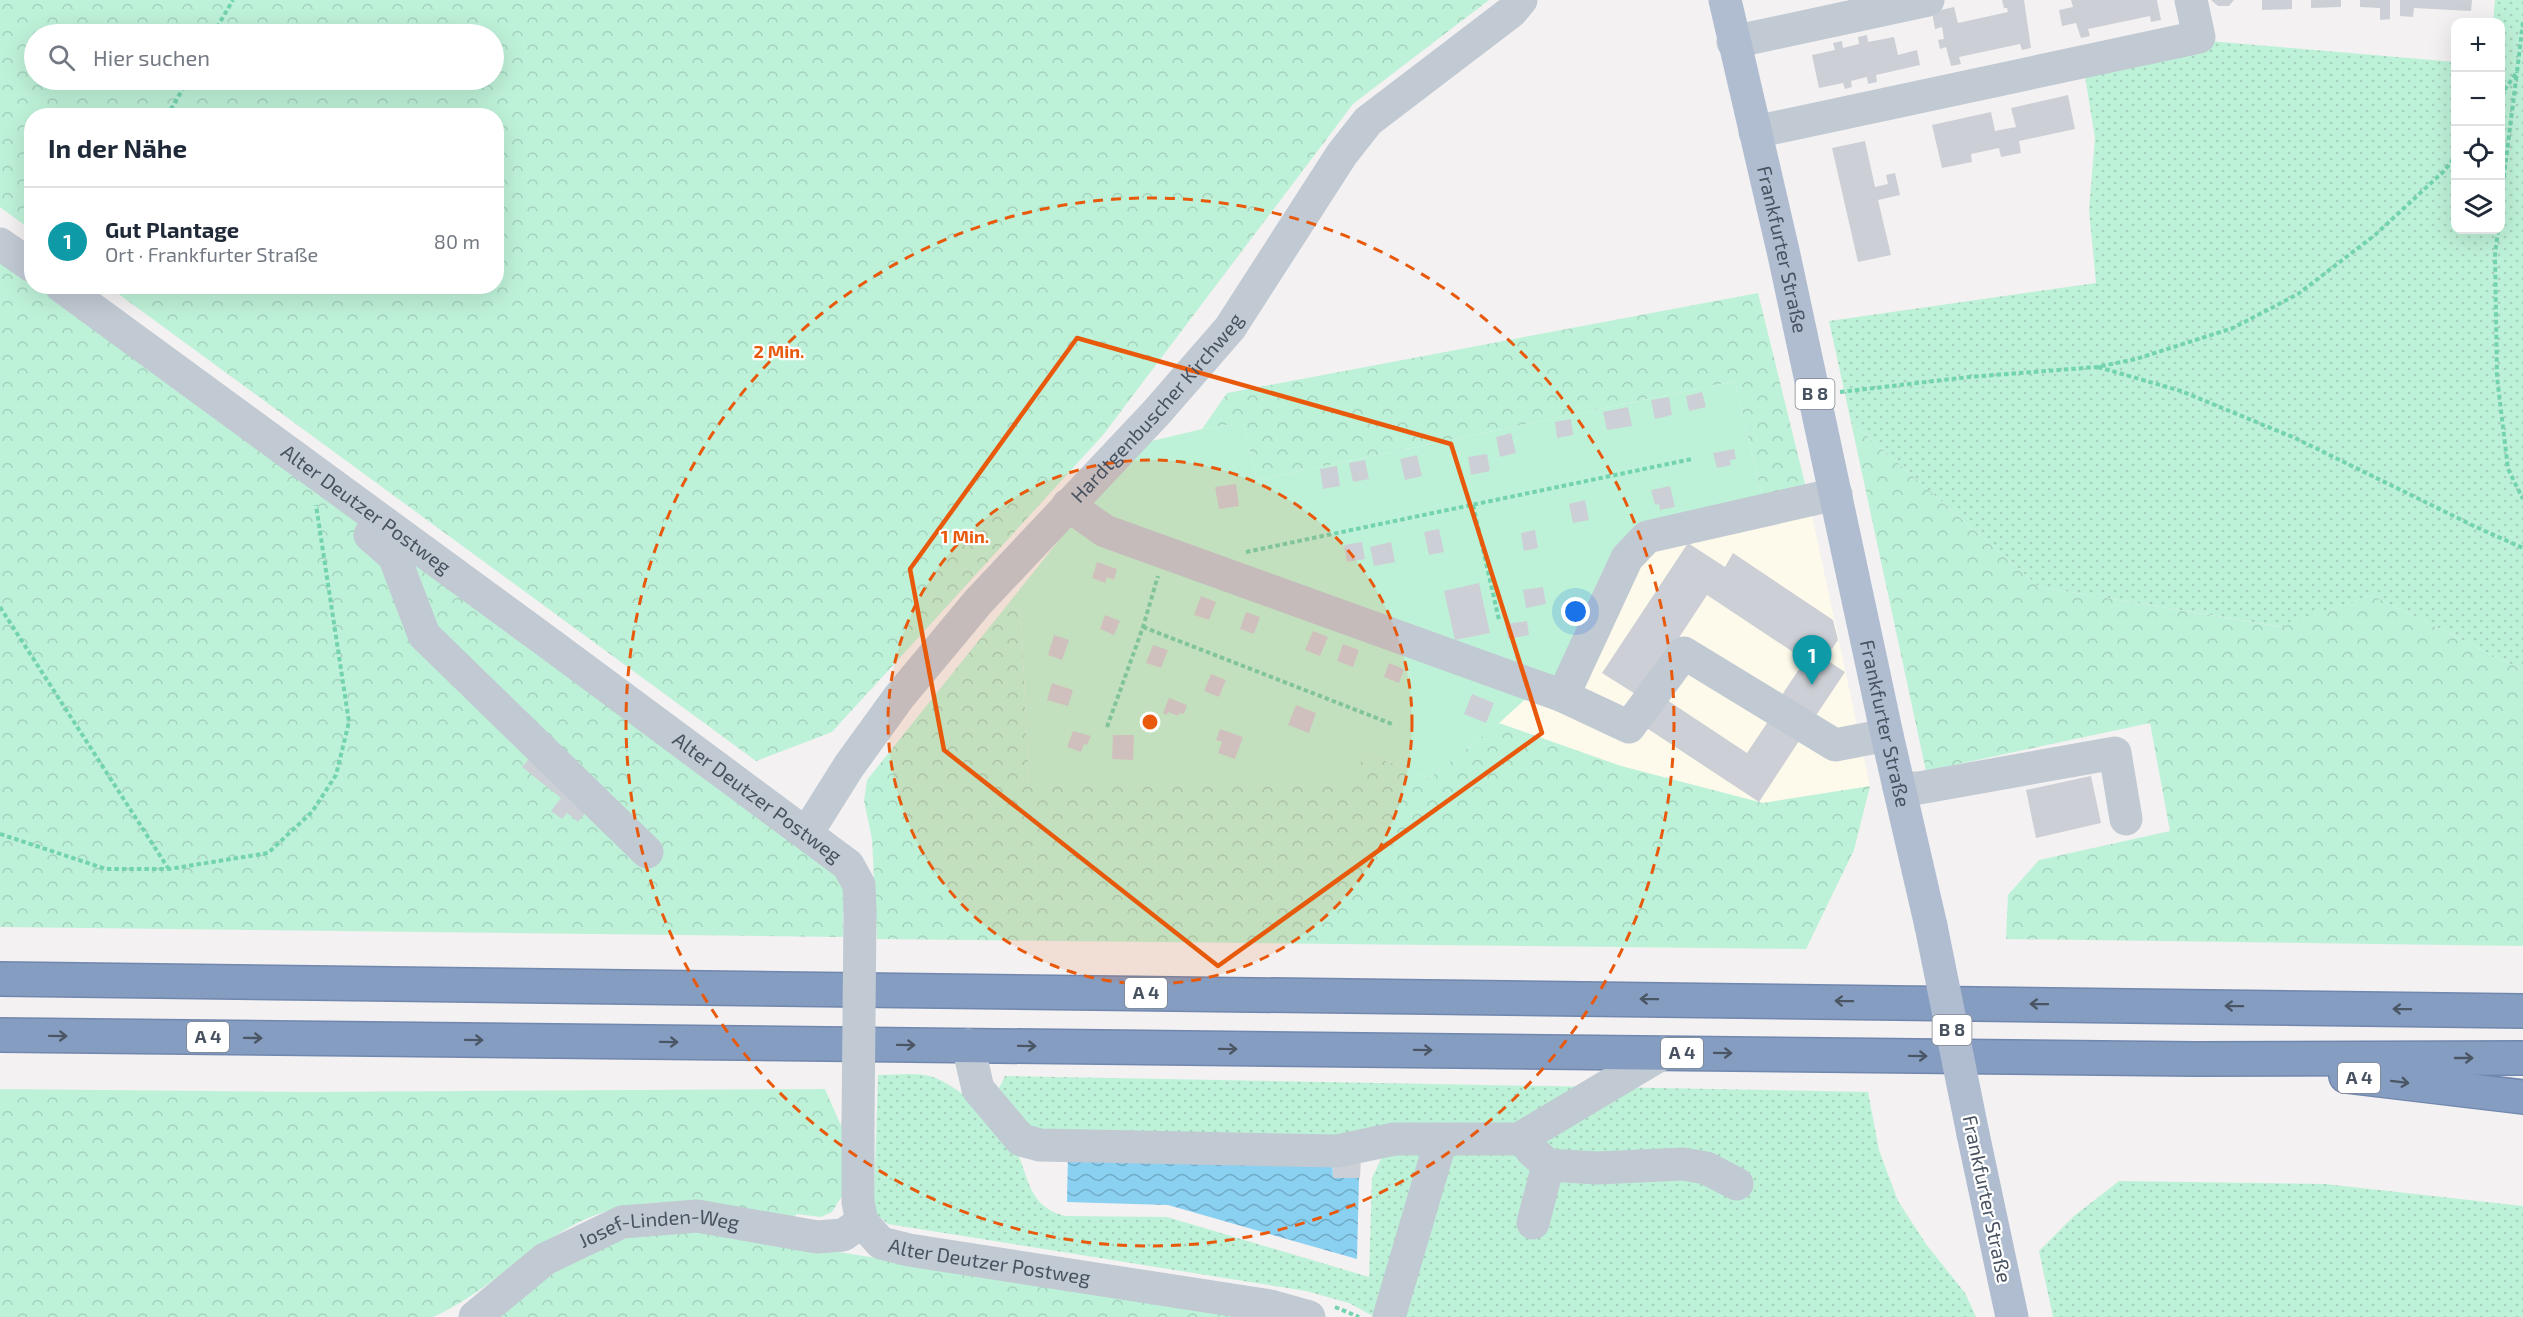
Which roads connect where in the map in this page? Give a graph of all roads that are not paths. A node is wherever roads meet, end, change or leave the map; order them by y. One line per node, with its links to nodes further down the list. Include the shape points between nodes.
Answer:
1 (1521, 0): 11 (street, Hardtgenbuscher Kirchweg, via 1511,12 1368,121 1342,154 1230,328)
2 (1725, 0): 5 (main road, Frankfurter Straße / B 8)
3 (1928, 0): 5 (street)
4 (2191, 0): 6 (street, via 2199,37)
5 (1733, 42): 6 (main road, Frankfurter Straße / B 8)
6 (1755, 132): 10 (main road, Frankfurter Straße / B 8)
7 (0, 244): 8 (street)
8 (24, 260)
9 (72, 294): 12 (street, Alter Deutzer Postweg)
10 (1836, 494): 13 (street, via 1647,537 1627,558); 14 (main road, Frankfurter Straße / B 8)
11 (1068, 505): 13 (street, via 1105,531); 17 (street, Hardtgenbuscher Kirchweg, via 978,602 899,697)
12 (378, 519): 17 (street, Alter Deutzer Postweg); 18 (street, via 370,535 394,556 424,635)
13 (1563, 696): 14 (street, via 1629,727 1684,653 1835,745)
14 (1887, 735): 15 (main road, Frankfurter Straße / B 8)
15 (1899, 789): 16 (street, via 2115,753); 36 (main road, Frankfurter Straße / B 8, bridge)
16 (2127, 819)
17 (807, 833): 31 (street, Alter Deutzer Postweg, bridge, via 848,865 859,885 858,1202)
18 (647, 852)
19 (0, 979): 20 (highway, A 4, one-way to 19)
20 (2523, 1011)
21 (0, 1035): 22 (highway, A 4, one-way to 22)
22 (968, 1045): 23 (highway, A 4, one-way to 23); 28 (street, via 978,1089 1021,1140 1040,1145 1337,1151 1394,1139)
23 (1663, 1053): 25 (highway, A 4, one-way to 25); 27 (street)
24 (2523, 1058): 25 (highway, one-way to 24)
25 (2195, 1059): 26 (highway, A 4, one-way to 26)
26 (2523, 1097)
27 (1520, 1139): 28 (street); 29 (street)
28 (1441, 1140): 35 (street)
29 (1548, 1165): 30 (street, via 1596,1168 1683,1164 1706,1168); 32 (street)
30 (1737, 1184)
31 (862, 1222): 33 (street, Josef-Linden-Weg, via 843,1235 817,1237 697,1216 622,1222 545,1259); 34 (street, Alter Deutzer Postweg, via 881,1243 909,1250 1270,1306)
32 (1533, 1223)
33 (475, 1317)
34 (1309, 1317)
35 (1389, 1317)
36 (2012, 1317)

